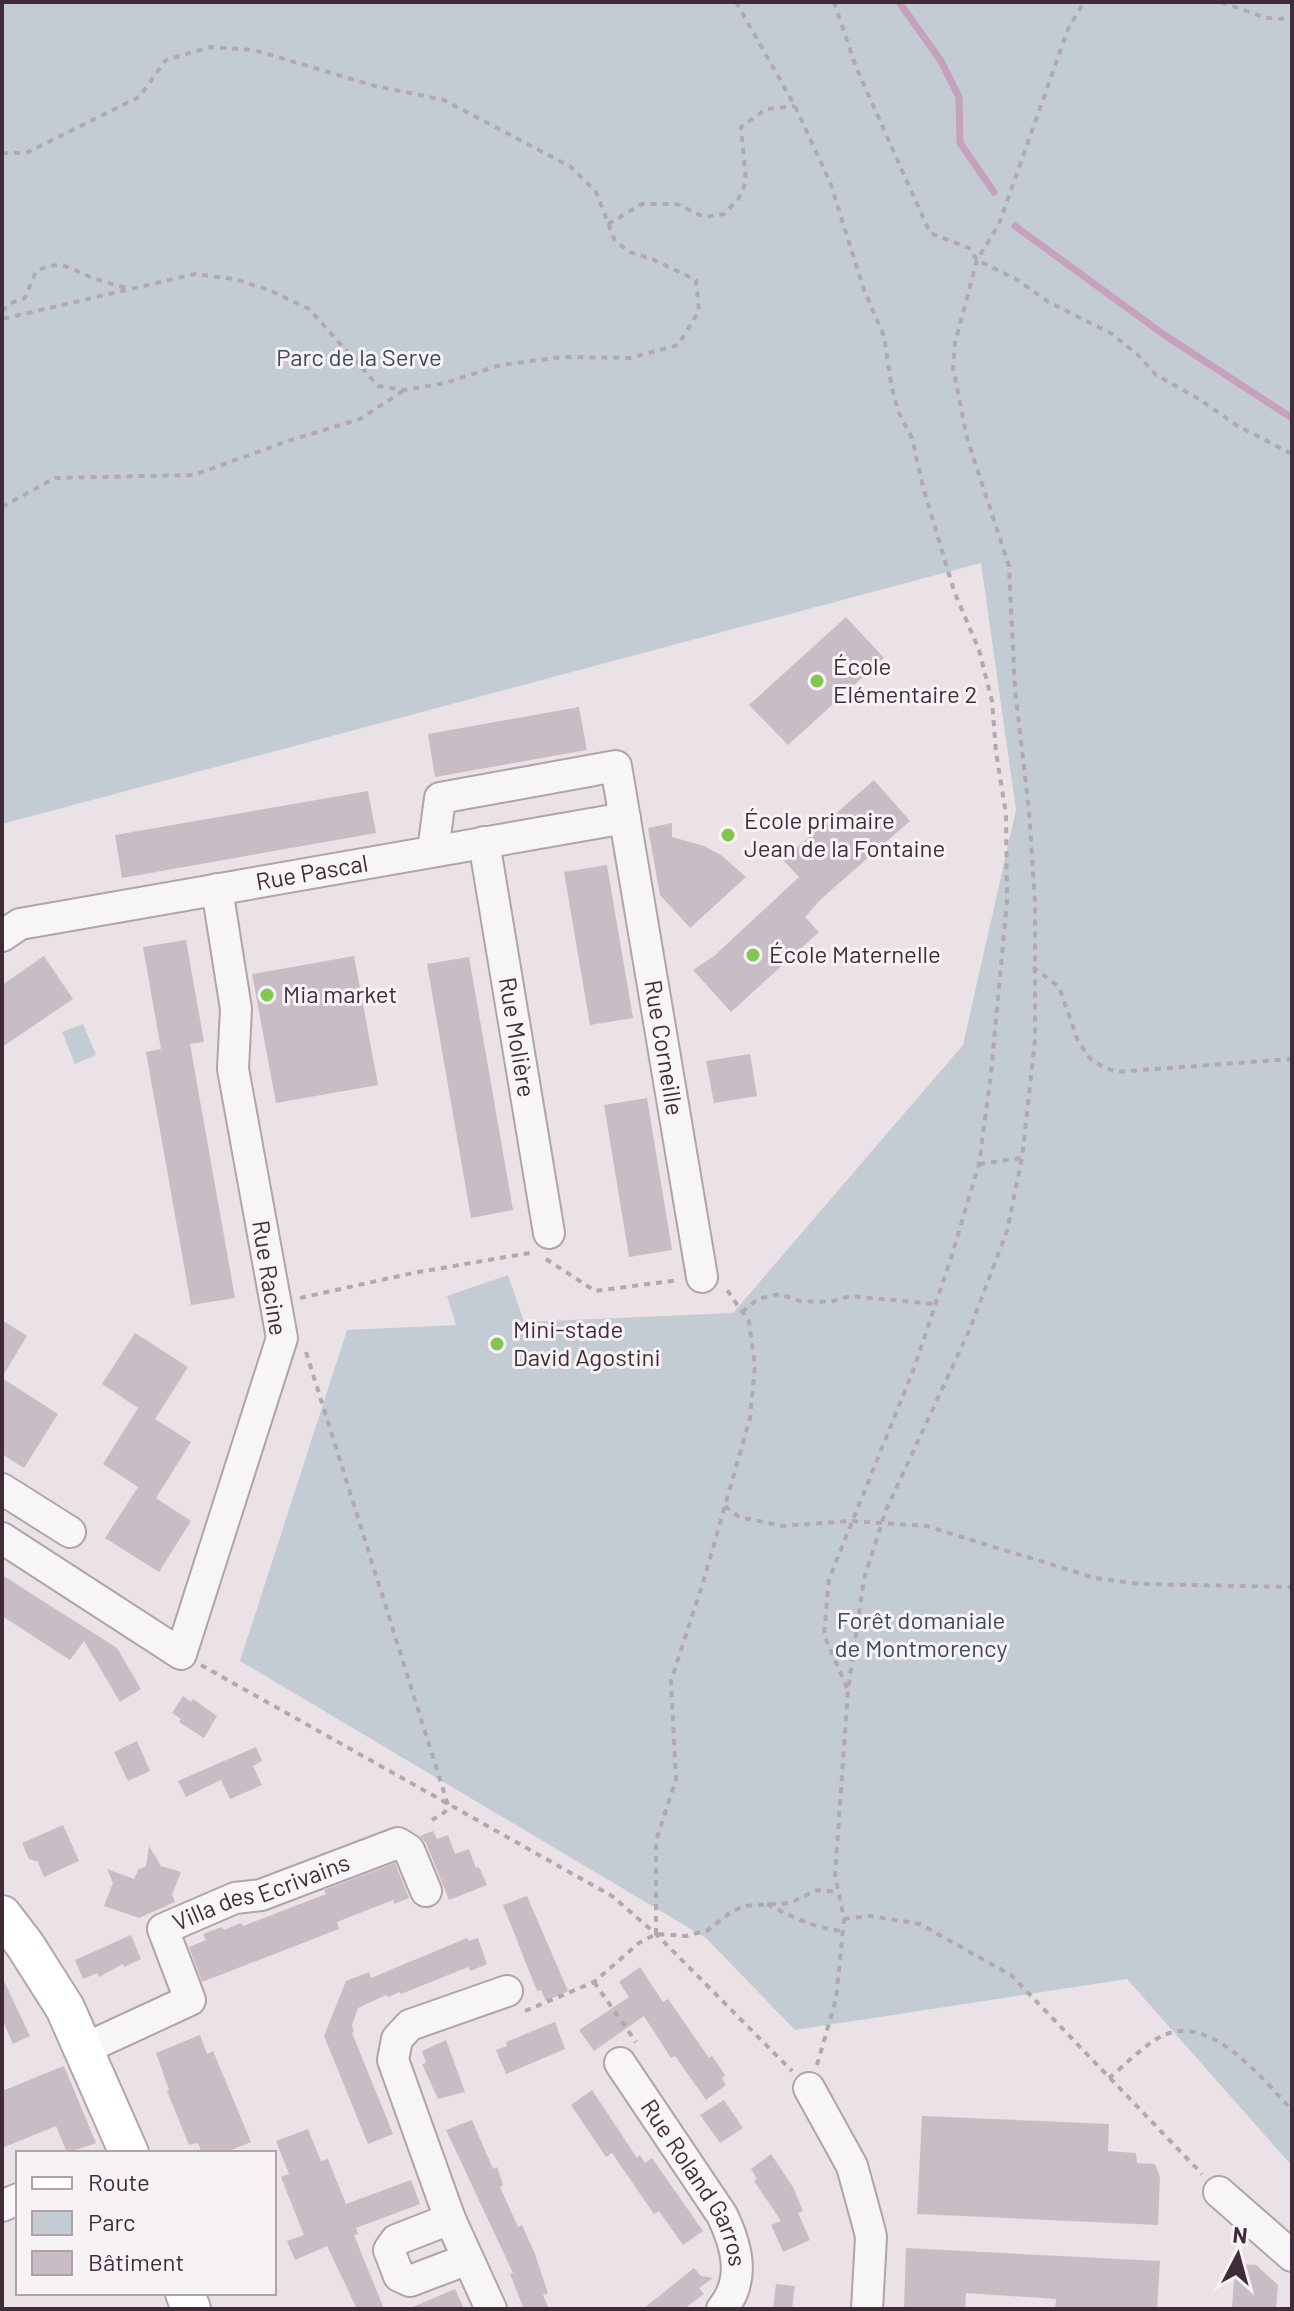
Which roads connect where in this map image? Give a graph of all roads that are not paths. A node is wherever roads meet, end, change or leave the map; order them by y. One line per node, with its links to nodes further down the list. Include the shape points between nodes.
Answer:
1 (625, 818): 2 (street, Rue Pascal); 3 (street, Rue Corneille, via 616,766 440,798); 7 (street, Rue Corneille)
2 (484, 842): 3 (street, Rue Pascal); 6 (street, Rue Molière)
3 (433, 851): 4 (street, Rue Pascal)
4 (217, 889): 5 (street, Rue Pascal, via 20,924); 10 (street, Rue Racine, via 236,1009 233,1069 282,1338 181,1654)
5 (2, 936)
6 (549, 1233)
7 (702, 1277)
8 (2, 1489): 9 (street)
9 (70, 1532)
10 (2, 1538)
11 (426, 1891): 14 (street, Villa des Ecrivains, via 409,1850 398,1843 261,1895 235,1898 163,1929 190,2000)
12 (2, 1915): 14 (main road, via 48,1980)
13 (507, 1991): 19 (street, via 410,2025 397,2039 393,2060)
14 (84, 2049): 17 (main road)
15 (620, 2063): 23 (street, Rue Roland Garros, via 735,2241 738,2272)
16 (809, 2088): 24 (street, via 852,2166 869,2228)
17 (128, 2151)
18 (1219, 2192): 20 (street)
19 (450, 2219): 21 (street); 21 (street, via 396,2240 389,2250 399,2276 410,2281)
20 (1292, 2256)
21 (468, 2259): 22 (street)
22 (491, 2309)
23 (722, 2309)
24 (867, 2309)

